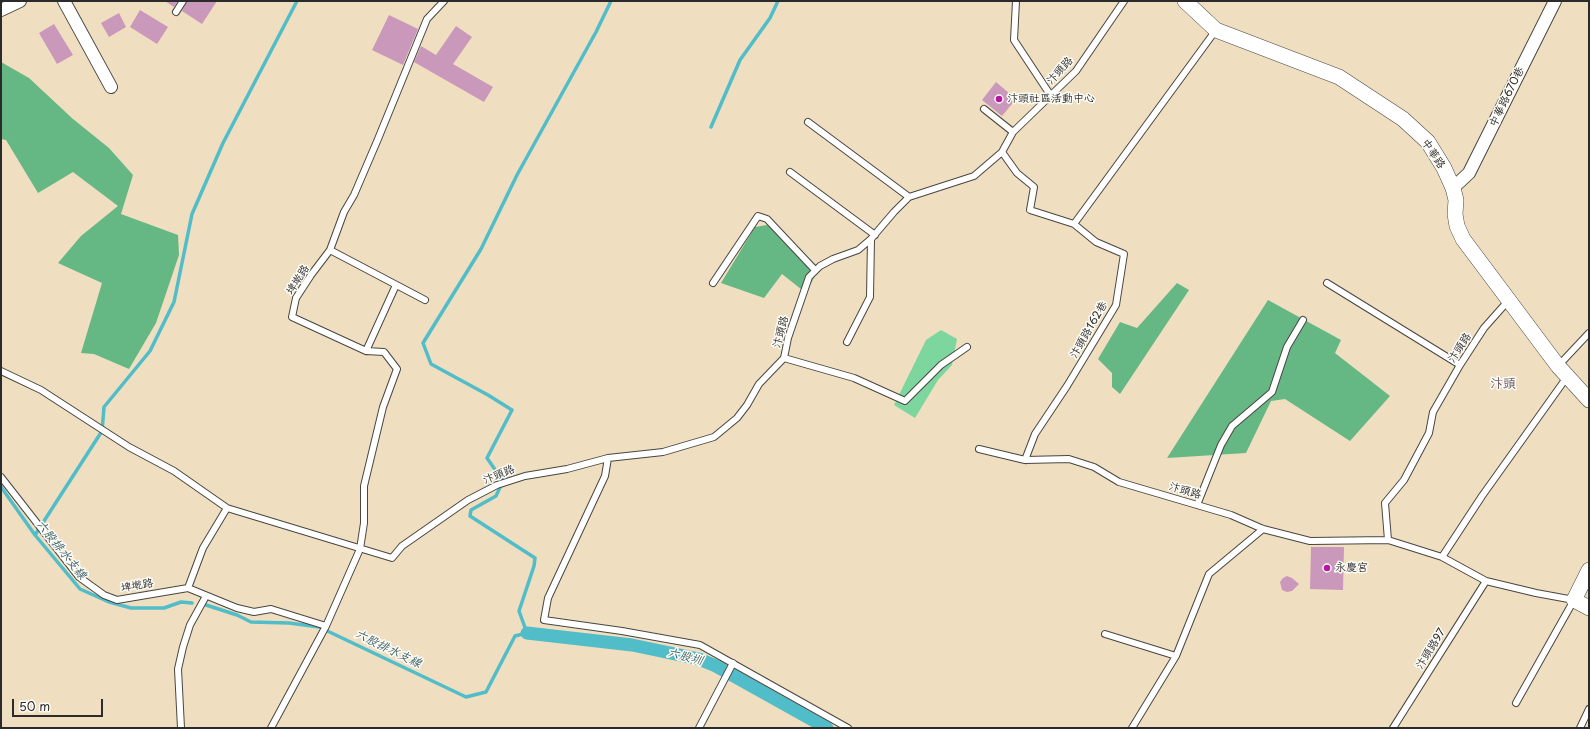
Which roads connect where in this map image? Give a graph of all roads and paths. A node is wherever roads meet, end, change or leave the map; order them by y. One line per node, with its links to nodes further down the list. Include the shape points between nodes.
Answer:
1 (20, 1): 9 (street)
2 (64, 1): 12 (street)
3 (183, 1): 10 (lane)
4 (444, 1): 23 (lane, 埤墘路, via 428,19)
5 (1016, 1): 13 (lane, via 1014,40)
6 (1124, 1): 13 (lane, 汴頭路, via 1076,71)
7 (1186, 1): 11 (street, 中華路)
8 (1555, 1): 19 (street, 中華路670巷, via 1469,173)
9 (1, 10)
10 (176, 12)
11 (1216, 30): 19 (street, 中華路, via 1339,77 1403,119 1428,142); 21 (lane)
12 (111, 88)
13 (1051, 96): 16 (lane, 汴頭路)
14 (984, 109): 16 (lane)
15 (808, 122): 20 (lane)
16 (1013, 132): 17 (lane, 汴頭路)
17 (1002, 152): 20 (lane, 汴頭路, via 974,176); 21 (lane, 汴頭路162巷, via 1017,173 1034,187 1030,210)
18 (790, 172): 22 (lane)
19 (1453, 188): 29 (street, 中華路, via 1457,226 1463,239)
20 (909, 197): 22 (lane, 汴頭路)
21 (1074, 224): 42 (lane, 汴頭路162巷, via 1096,242 1124,254 1116,305 1035,434)
22 (873, 237): 24 (lane, 汴頭路, via 858,250 833,259); 32 (lane, via 870,297)
23 (330, 250): 27 (lane); 34 (lane, 埤墘路, via 296,298 292,317)
24 (815, 270): 25 (lane, via 767,219 758,216); 35 (lane, 汴頭路, via 809,277 788,338)
25 (713, 283)
26 (1327, 283): 36 (lane)
27 (396, 285): 28 (lane); 34 (lane)
28 (425, 300)
29 (1509, 301): 36 (lane, 汴頭路, via 1484,328); 38 (street, 中華路)
30 (1303, 320): 44 (lane, via 1287,347 1272,392 1232,426 1221,445)
31 (1589, 333): 38 (lane)
32 (847, 342)
33 (968, 347): 35 (lane, via 941,365 905,401 854,378)
34 (366, 351): 48 (lane, 埤墘路, via 384,352 397,369 383,407 364,486 364,523)
35 (784, 358): 41 (lane, 汴頭路, via 759,384 737,418 714,437 663,452)
36 (1460, 365): 47 (lane, 汴頭路, via 1433,412 1429,433 1404,480 1385,503)
37 (1, 371): 45 (lane, via 41,390 129,447 174,471)
38 (1562, 372): 39 (street, 中華路); 49 (lane)
39 (1589, 400)
40 (979, 449): 42 (lane, 汴頭路)
41 (608, 458): 48 (lane, 汴頭路, via 567,469 525,476 497,485 468,500 402,546 392,558); 59 (lane, via 605,476 548,598 544,620 622,630 700,645)
42 (1025, 460): 44 (lane, 汴頭路, via 1069,458 1094,467 1119,482)
43 (1, 477): 52 (lane, 埤墘路, via 80,577 104,595 117,600)
44 (1197, 505): 46 (lane, 汴頭路, via 1231,515)
45 (227, 508): 48 (lane); 52 (lane, via 203,548)
46 (1263, 529): 47 (lane, 汴頭路, via 1310,541); 58 (lane, via 1209,574)
47 (1388, 540): 49 (lane, 汴頭路)
48 (360, 548): 56 (lane, 埤墘路)
49 (1442, 557): 51 (lane, 汴頭路)
50 (1589, 570): 54 (street)
51 (1486, 581): 54 (lane, 汴頭路); 67 (lane, 汴頭路97)
52 (188, 588): 53 (lane)
53 (206, 596): 56 (lane, via 237,608 254,612 271,609); 62 (lane, via 190,625 178,669)
54 (1574, 600): 55 (street); 60 (lane)
55 (1589, 608)
56 (326, 626): 63 (lane, 埤墘路)
57 (1106, 634): 58 (lane)
58 (1176, 656): 66 (lane)
59 (732, 666): 64 (lane); 65 (lane)
60 (1516, 702)
61 (1589, 709): 68 (lane)
62 (182, 728)
63 (271, 728)
64 (699, 728)
65 (848, 728)
66 (1132, 728)
67 (1393, 728)
68 (1580, 728)

